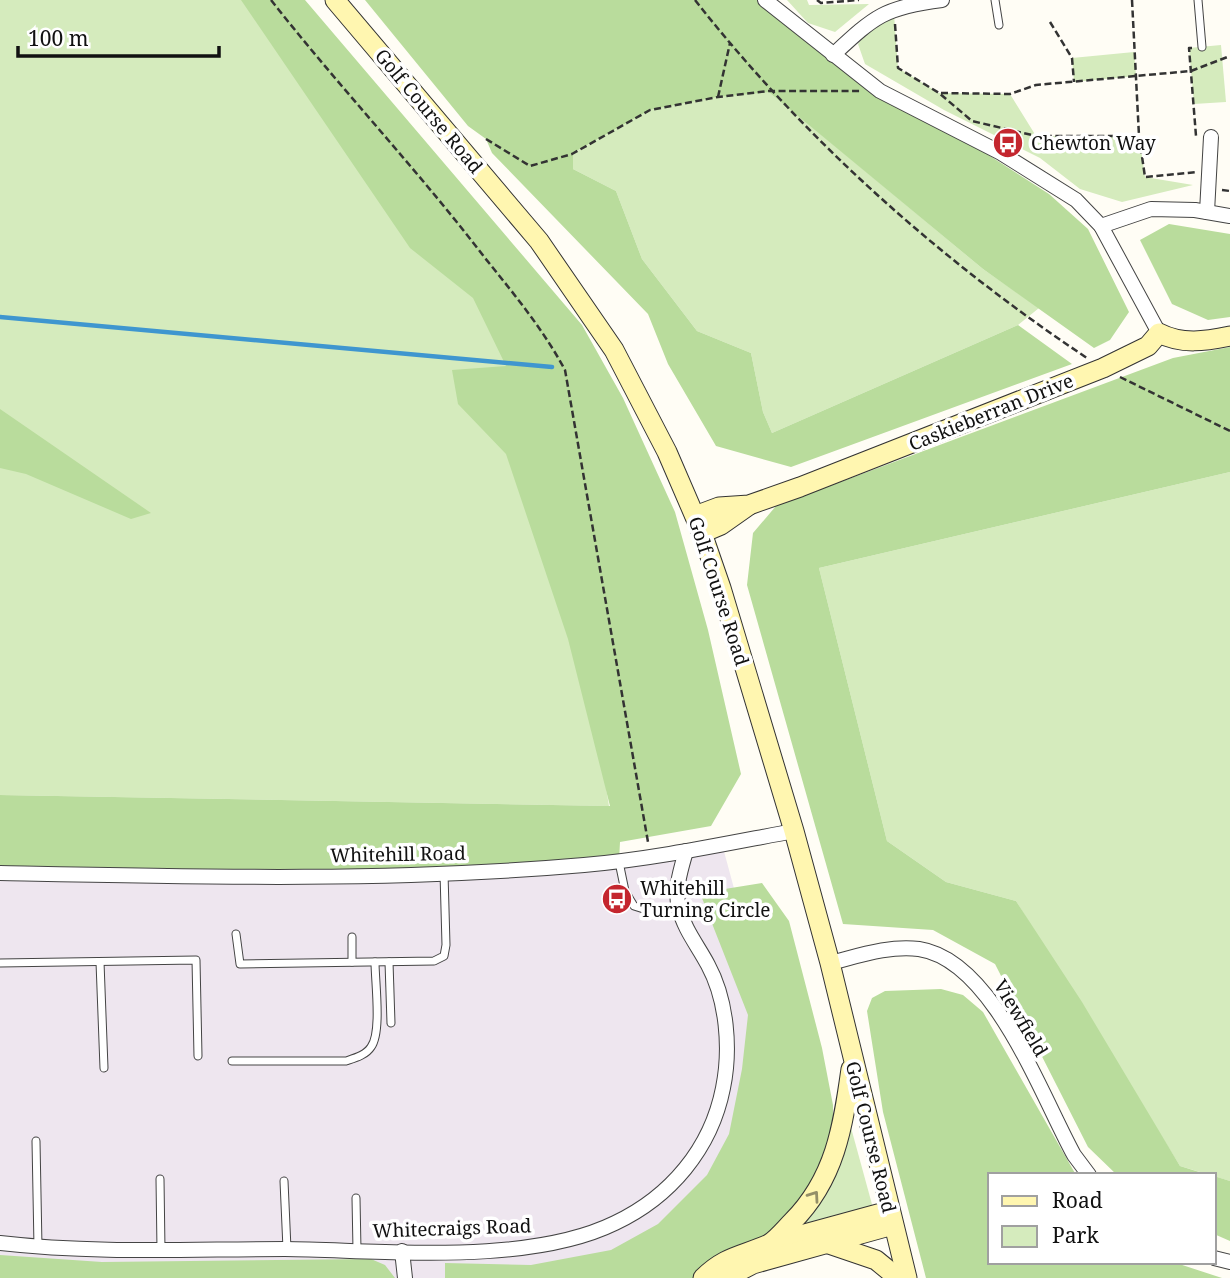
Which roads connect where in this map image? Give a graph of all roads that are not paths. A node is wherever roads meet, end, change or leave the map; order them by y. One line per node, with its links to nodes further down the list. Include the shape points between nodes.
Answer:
1 (335, 0): 15 (street, Golf Course Road, via 539,241 614,350)
2 (765, 0): 8 (street)
3 (942, 0): 8 (street, via 896,7 870,20)
4 (995, 0): 6 (lane)
5 (1198, 0): 7 (lane)
6 (999, 25)
7 (1202, 47)
8 (833, 55): 12 (street, via 880,91 1001,153 1076,200)
9 (1211, 137): 10 (street)
10 (1207, 212): 11 (street); 12 (street, via 1151,209)
11 (1230, 216)
12 (1101, 226): 13 (street)
13 (1159, 333): 14 (street, via 1199,342); 15 (street, Caskieberran Drive, via 1148,346 1103,368 749,505 721,525)
14 (1230, 336)
15 (699, 524): 16 (street, Golf Course Road)
16 (794, 831): 17 (street, Whitehill Road); 29 (street, Golf Course Road)
17 (685, 851): 18 (street, Whitehill Road); 21 (street, Whitecraigs Road)
18 (619, 861): 20 (street, Whitehill Road); 21 (lane, via 625,891 634,906 650,911)
19 (0, 873): 20 (street, Whitehill Road)
20 (444, 873): 27 (lane, via 443,956 434,961)
21 (678, 907): 48 (street, Whitecraigs Road, via 709,968 727,1033 723,1090 702,1145 687,1168 636,1212 583,1236 515,1248)
22 (236, 934): 25 (lane, via 240,964)
23 (352, 937): 25 (lane)
24 (100, 962): 28 (lane); 31 (lane, via 196,960); 34 (lane)
25 (352, 962): 26 (lane)
26 (375, 962): 27 (lane); 33 (lane, via 376,1033 371,1047 359,1057 346,1061)
27 (389, 962): 30 (lane)
28 (0, 963)
29 (830, 963): 32 (street, Golf Course Road); 36 (street, Viewfield, via 888,950 916,949 940,956 969,974 999,1013)
30 (391, 1023)
31 (198, 1056)
32 (852, 1059): 40 (street, Golf Course Road); 42 (street, one-way to 32, via 812,1200 833,1162)
33 (232, 1061)
34 (104, 1068)
35 (36, 1141): 44 (lane)
36 (1088, 1173)
37 (160, 1179): 46 (lane)
38 (284, 1181): 45 (lane)
39 (356, 1198): 47 (lane)
40 (891, 1218): 42 (street); 43 (street); 53 (street, Golf Course Road)
41 (0, 1243): 44 (street, Whitecraigs Road)
42 (771, 1243): 50 (street, via 723,1260)
43 (829, 1244): 51 (street, via 754,1264); 52 (street, via 876,1260)
44 (38, 1247): 46 (street, Whitecraigs Road)
45 (287, 1249): 46 (street, Whitecraigs Road); 47 (street, Whitecraigs Road)
46 (161, 1250)
47 (357, 1250): 48 (street, Whitecraigs Road)
48 (402, 1251): 49 (street)
49 (405, 1278)
50 (703, 1278)
51 (726, 1278)
52 (898, 1278)
53 (907, 1278)

